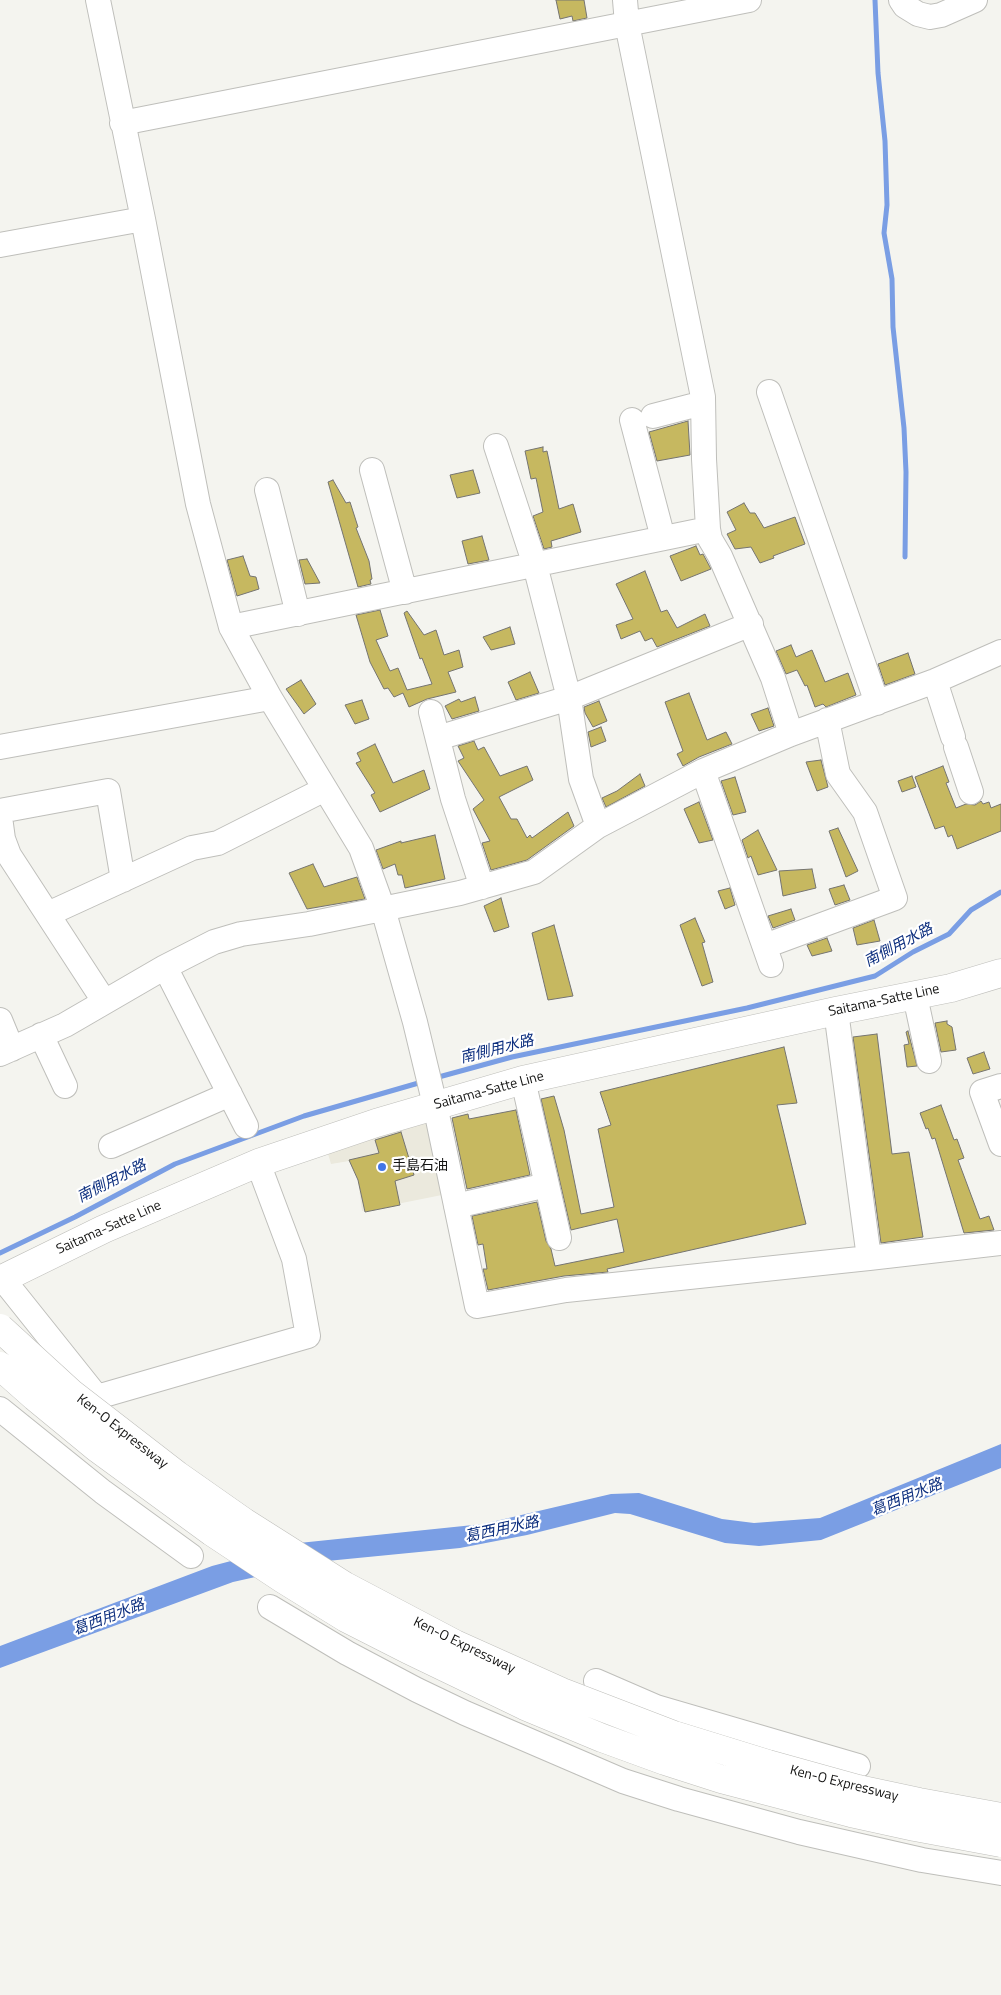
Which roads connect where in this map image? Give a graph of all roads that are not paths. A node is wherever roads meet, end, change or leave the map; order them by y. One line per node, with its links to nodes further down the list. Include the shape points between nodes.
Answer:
1 (98, 0): 7 (street)
2 (625, 0): 6 (street)
3 (749, 0): 6 (street)
4 (901, 0): 5 (street, via 918,14 930,17)
5 (975, 0)
6 (627, 24): 7 (street); 11 (street)
7 (122, 123): 8 (street)
8 (143, 219): 9 (street); 21 (street, via 198,504)
9 (0, 245)
10 (769, 392): 26 (street)
11 (703, 403): 15 (street); 16 (street, via 642,418)
12 (496, 446): 17 (street)
13 (372, 470): 18 (street)
14 (267, 490): 19 (street)
15 (708, 530): 16 (street); 20 (street)
16 (663, 538): 17 (street)
17 (535, 566): 18 (street); 25 (street)
18 (405, 592): 19 (street)
19 (298, 614): 21 (street)
20 (751, 624): 25 (street); 29 (street)
21 (231, 627): 24 (street)
22 (1001, 652): 23 (street)
23 (935, 682): 26 (street); 34 (street)
24 (270, 698): 31 (street); 33 (street)
25 (569, 698): 30 (street); 37 (street, via 580,779)
26 (877, 703): 28 (street)
27 (431, 712): 30 (street)
28 (826, 720): 29 (street); 32 (street, via 838,774 865,812 895,898 768,955)
29 (791, 734): 32 (street)
30 (438, 738): 39 (street, via 453,799)
31 (0, 747)
32 (703, 771): 37 (street)
33 (325, 790): 38 (street, via 218,843 192,848); 40 (street, via 361,848)
34 (971, 792)
35 (0, 811): 38 (street, via 108,792)
36 (0, 817): 41 (street, via 9,855)
37 (598, 826): 39 (street, via 534,872)
38 (123, 880): 41 (street)
39 (482, 887): 40 (street)
40 (383, 909): 42 (street, via 241,934 214,942); 55 (street)
41 (48, 914): 45 (street)
42 (165, 966): 45 (street); 54 (street)
43 (1001, 973): 44 (main road, Saitama-Satte Line)
44 (915, 996): 46 (main road, Saitama-Satte Line); 50 (street)
45 (104, 1001): 48 (street, via 65,1025)
46 (836, 1011): 51 (main road, Saitama-Satte Line); 64 (street)
47 (0, 1020): 49 (street)
48 (41, 1035): 49 (street); 52 (street)
49 (6, 1051)
50 (929, 1061)
51 (523, 1080): 55 (main road, Saitama-Satte Line); 60 (street)
52 (65, 1086)
53 (1001, 1086): 57 (street, via 982,1092)
54 (230, 1094): 56 (street); 58 (street)
55 (435, 1105): 59 (main road, Saitama-Satte Line); 61 (street)
56 (246, 1126)
57 (1001, 1144)
58 (111, 1146)
59 (258, 1163): 65 (main road, Saitama-Satte Line, via 104,1229); 65 (street, via 294,1259 308,1336 97,1397)
60 (547, 1185): 61 (street); 62 (street)
61 (456, 1206): 64 (street, via 478,1306 566,1290)
62 (559, 1238)
63 (1001, 1243): 64 (street)
64 (869, 1258)
65 (1, 1279)
66 (0, 1328): 75 (main road, Ken-O Expressway, bridge, via 71,1393 244,1522 345,1586 456,1644 562,1692 674,1735 858,1789)
67 (0, 1366): 76 (main road, Ken-O Expressway, bridge, via 97,1448 283,1580 346,1618 508,1697 602,1738 721,1779 870,1817)
68 (0, 1409): 69 (street)
69 (191, 1556)
70 (270, 1607): 74 (street, via 416,1690)
71 (596, 1681): 72 (street)
72 (656, 1707): 73 (street); 74 (street)
73 (858, 1766)
74 (623, 1781): 77 (street, via 799,1832 922,1860)
75 (1001, 1817)
76 (1001, 1843)
77 (1001, 1873)

